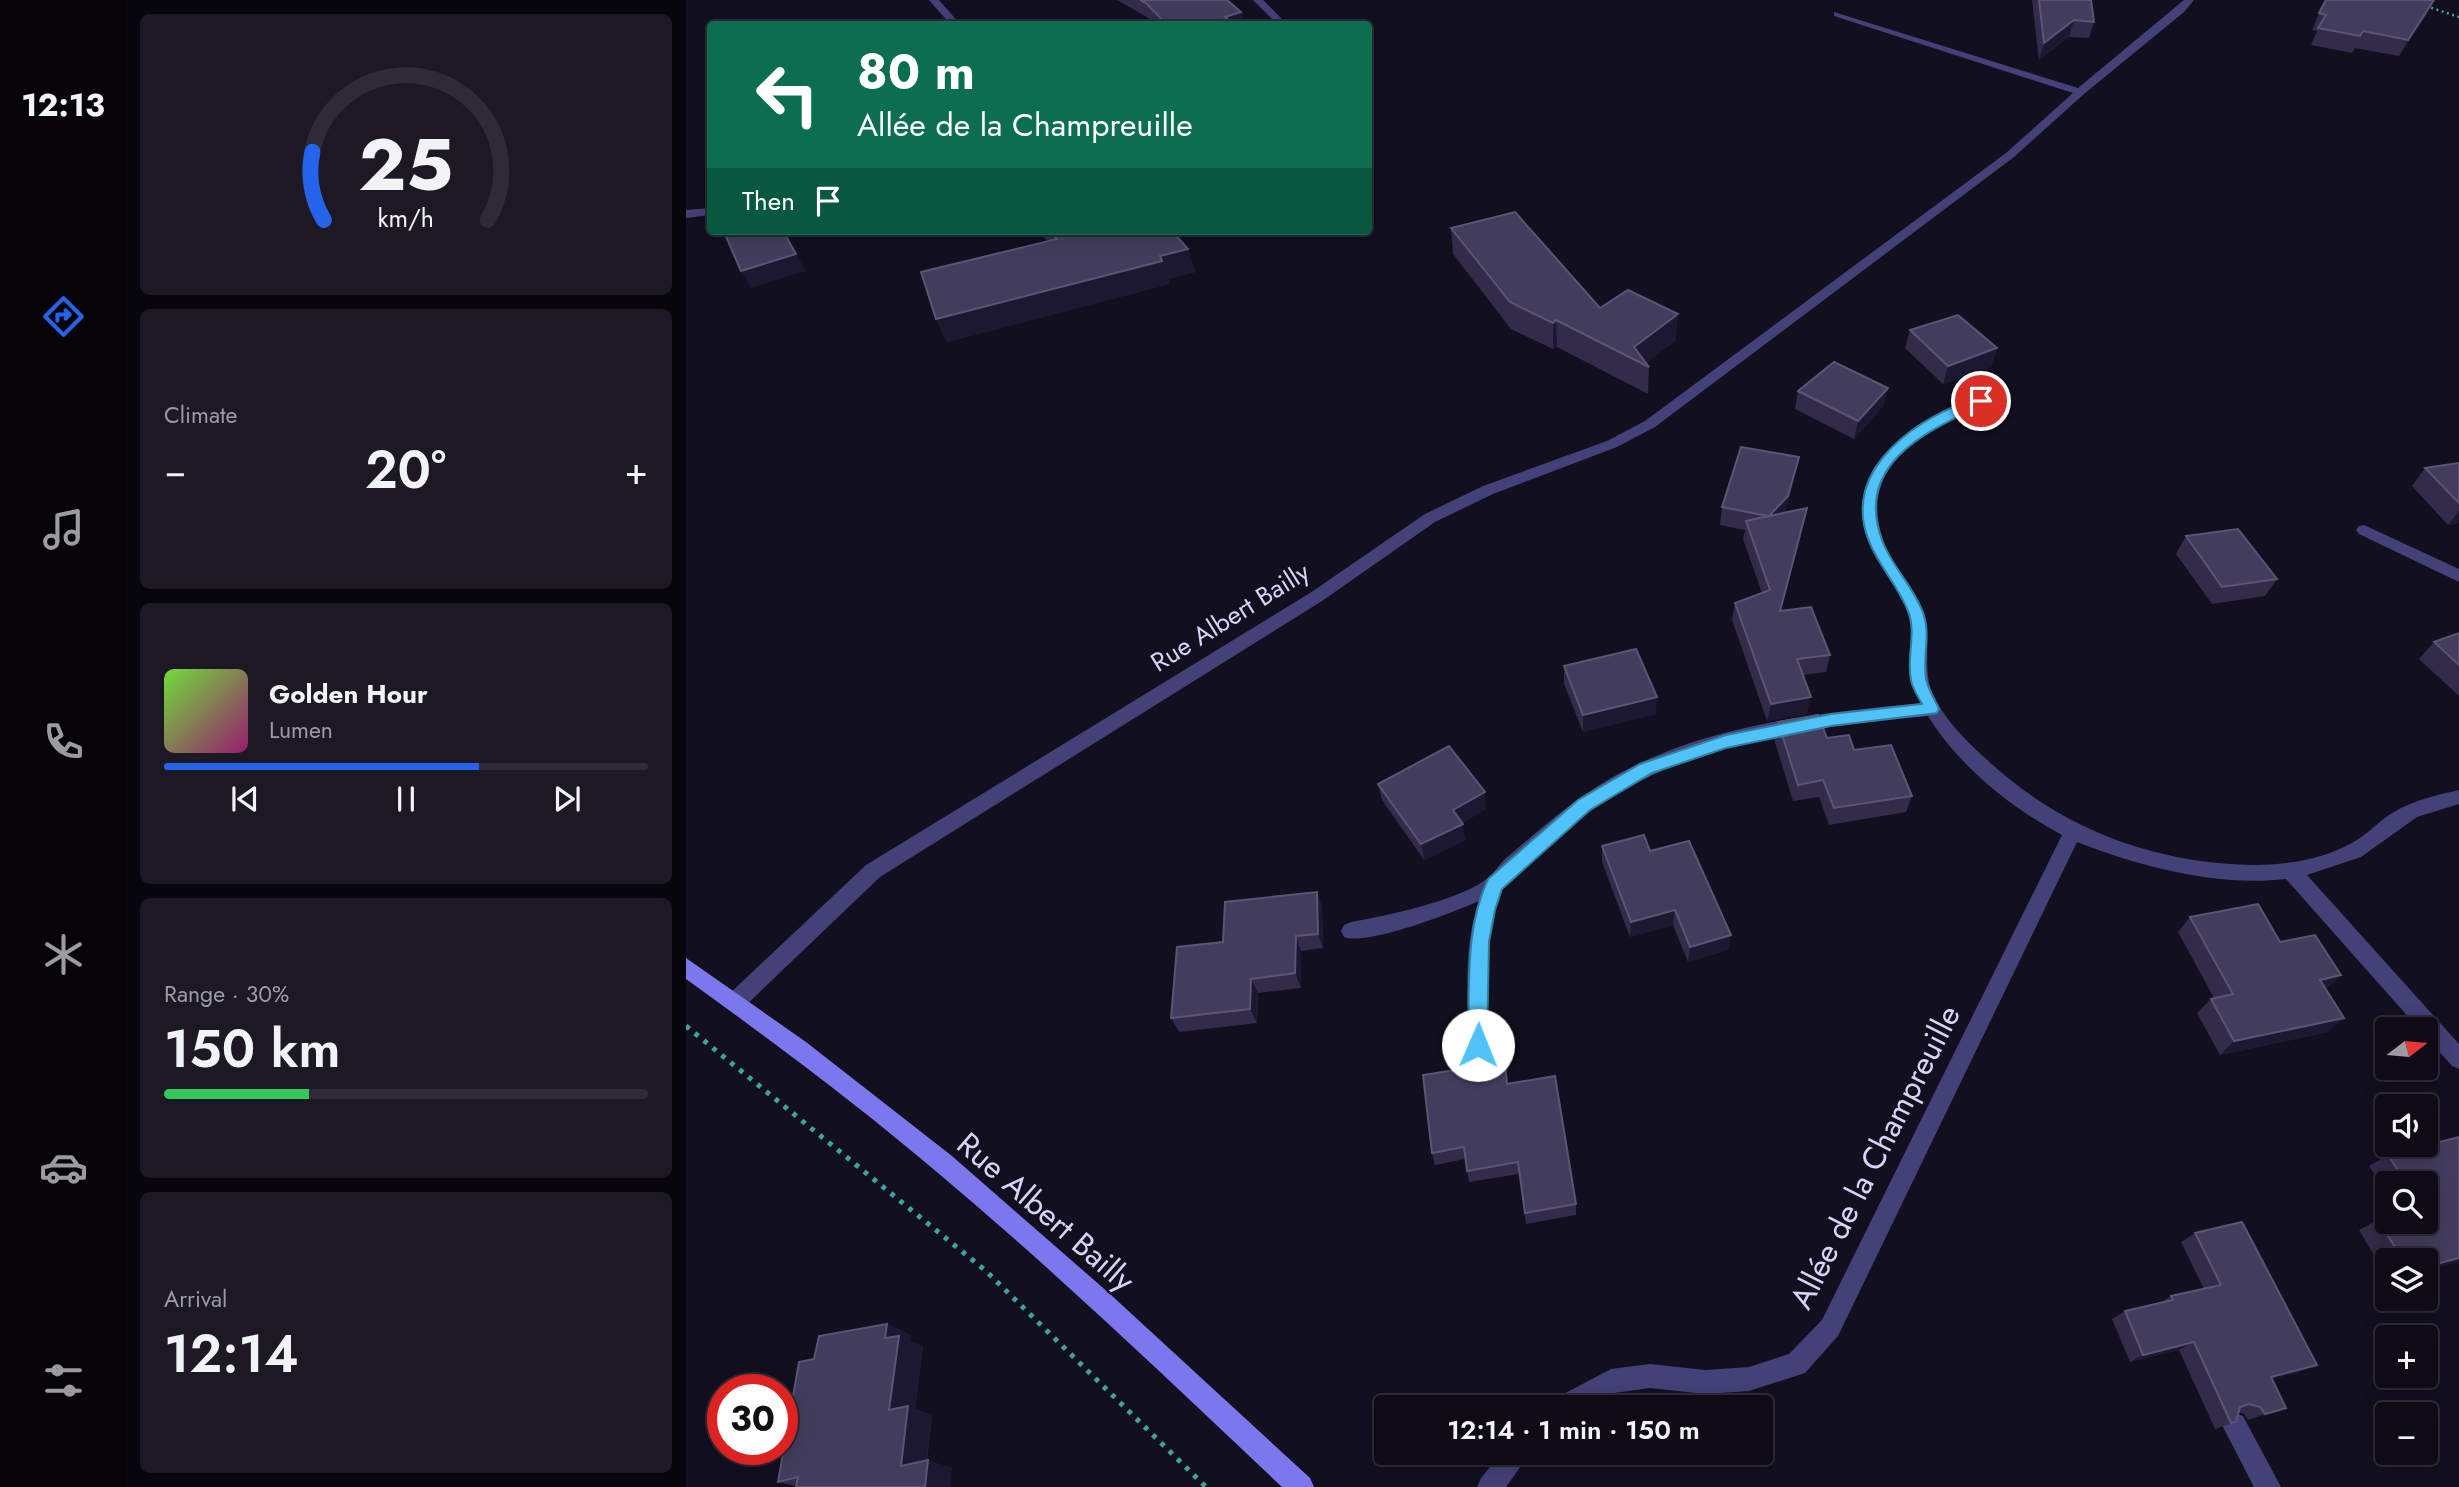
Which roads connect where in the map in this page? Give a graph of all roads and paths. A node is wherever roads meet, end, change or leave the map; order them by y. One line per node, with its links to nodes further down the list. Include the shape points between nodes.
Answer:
1 (934, 0): 7 (street)
2 (1258, 0): 8 (street)
3 (2189, 0): 9 (street, Rue Albert Bailly)
4 (2420, 4): 6 (path)
5 (1837, 14): 9 (street)
6 (2459, 18)
7 (953, 21)
8 (1279, 21)
9 (2080, 92): 22 (street, Rue Albert Bailly, via 2010,155 1650,424 1612,444 1488,489 1430,518 1316,597 873,871)
10 (707, 212): 11 (street)
11 (686, 214)
12 (1999, 393): 15 (street, via 1945,416 1908,439 1892,452 1874,482 1869,519 1876,542 1915,611 1920,628 1919,680)
13 (2364, 530): 14 (street)
14 (2459, 576)
15 (1932, 709): 17 (street, via 1968,754); 19 (street, via 1796,726 1726,741 1646,769 1584,805)
16 (2459, 797): 18 (street, via 2402,816 2349,853)
17 (2073, 832): 18 (street, via 2121,850 2224,870 2257,873); 26 (street, Allée de la Champreuille, via 1830,1328 1796,1364 1749,1379 1706,1382 1650,1376 1611,1381)
18 (2289, 869): 25 (street)
19 (1494, 884): 20 (street, via 1431,914); 24 (street, via 1480,942)
20 (1351, 931)
21 (686, 967): 22 (main road, Rue Albert Bailly)
22 (735, 1002): 30 (main road, Rue Albert Bailly, via 978,1192)
23 (686, 1026): 29 (path, via 986,1271)
24 (1478, 1045)
25 (2459, 1059)
26 (1586, 1395)
27 (2234, 1425): 32 (street)
28 (1508, 1465): 31 (street)
29 (1206, 1487)
30 (1301, 1487)
31 (1490, 1487)
32 (2268, 1487)

